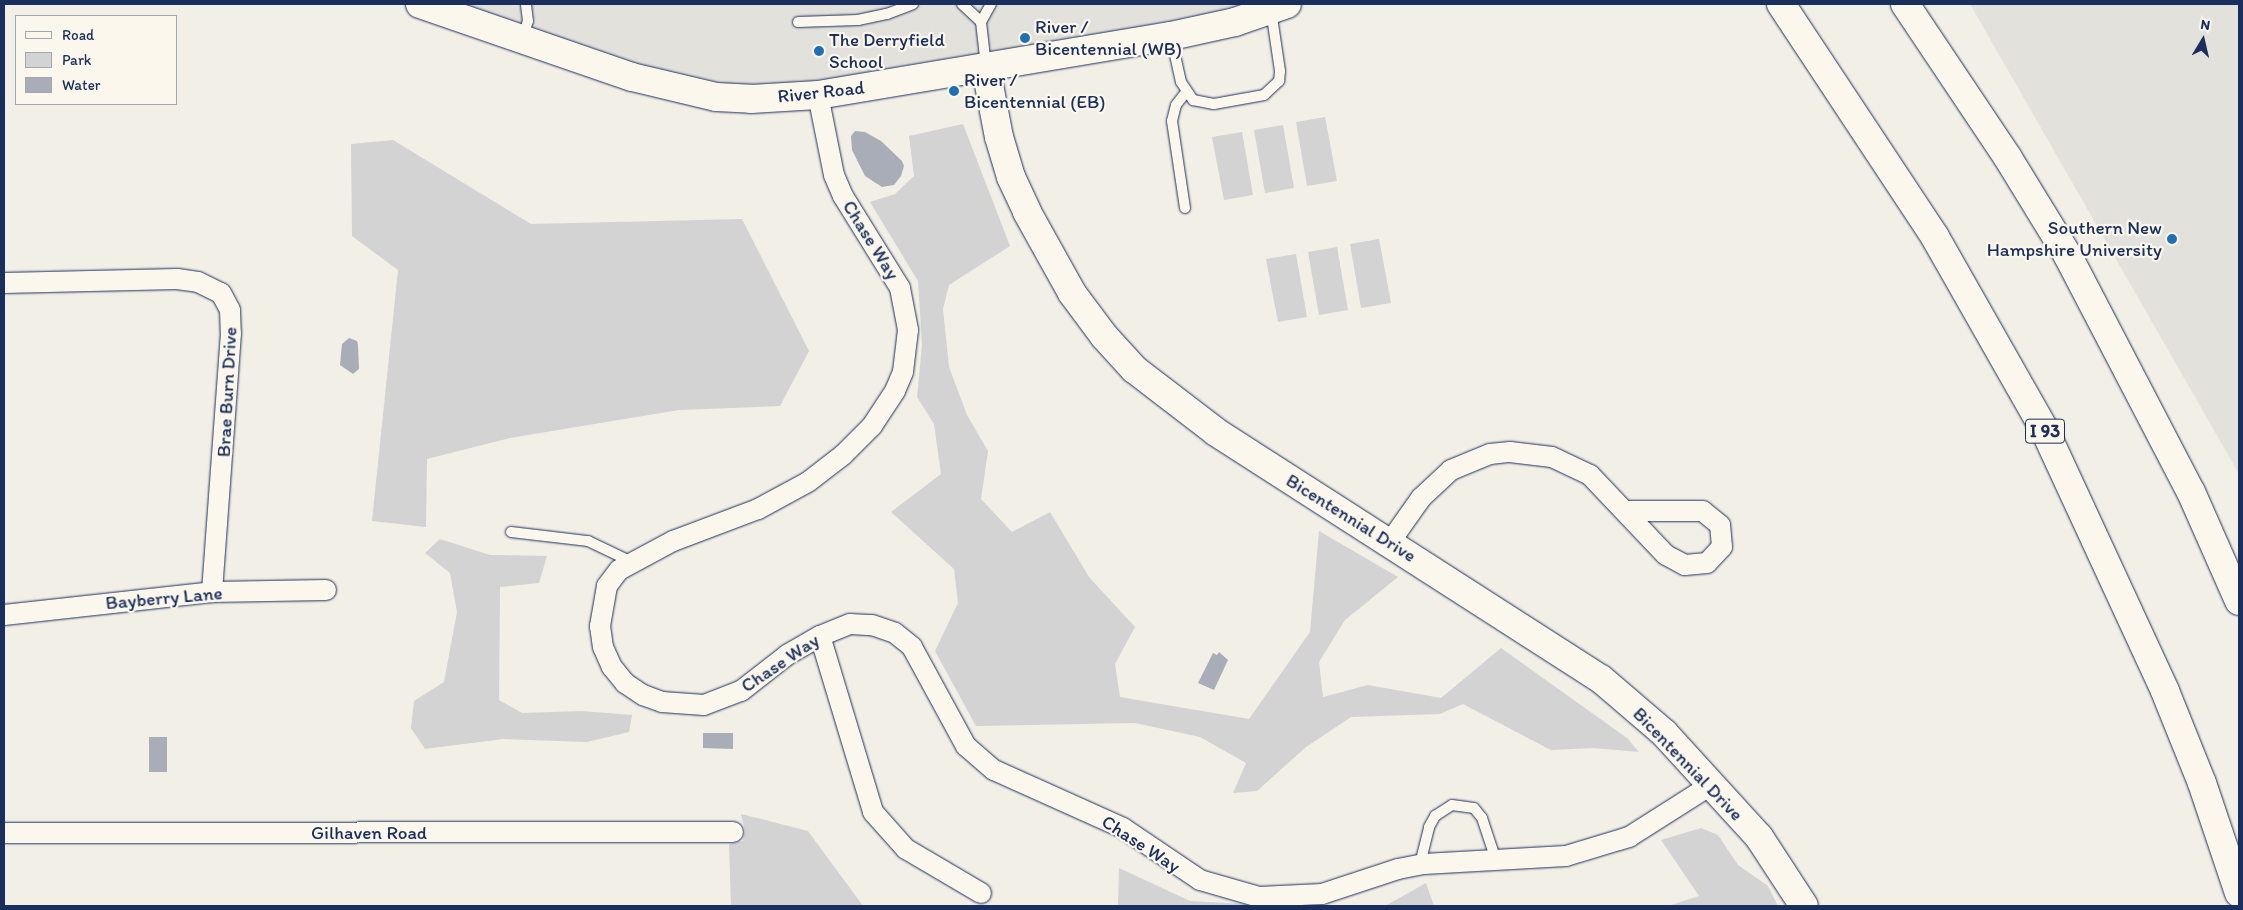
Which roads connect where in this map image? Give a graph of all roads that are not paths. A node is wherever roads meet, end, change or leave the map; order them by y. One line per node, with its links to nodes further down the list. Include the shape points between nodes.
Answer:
1 (420, 4): 12 (main road, River Road)
2 (526, 4): 12 (lane, via 528,21)
3 (912, 4): 9 (lane, via 858,20)
4 (962, 4): 10 (lane)
5 (991, 4): 10 (lane)
6 (1780, 4): 33 (main road, I 93, via 1935,237 2045,431 2165,691 2202,783)
7 (1905, 4): 24 (main road, via 2068,256 2192,492)
8 (1279, 7): 11 (main road, River Road); 14 (lane, via 1280,71 1273,90 1264,95 1214,104 1193,100)
9 (798, 22)
10 (981, 22): 13 (lane)
11 (1171, 36): 13 (main road, River Road); 14 (lane)
12 (522, 41): 15 (main road, River Road, via 632,77 716,97)
13 (986, 69): 15 (main road, River Road); 20 (main road, Bicentennial Drive, via 999,137 1011,177 1048,254 1104,336 1134,368 1193,416)
14 (1186, 92): 16 (lane, via 1176,106 1172,121)
15 (818, 95): 21 (street, Chase Way, via 834,175 891,270 902,295 908,351 895,391 872,426 843,455 808,482 758,509)
16 (1185, 208)
17 (4, 283): 23 (street, Brae Burn Drive, via 177,279 198,282 221,294 230,310 231,333)
18 (1627, 511): 20 (street, via 1590,475 1571,465 1531,453 1490,454 1469,461 1435,483)
19 (511, 532): 21 (lane, via 588,541)
20 (1390, 542): 27 (main road, Bicentennial Drive, via 1601,679 1664,733)
21 (630, 561): 26 (street, Chase Way, via 607,586 600,626 603,647 612,667 625,683 642,695 683,705 724,700)
22 (326, 590): 23 (street, Bayberry Lane)
23 (212, 592): 25 (street, Bayberry Lane)
24 (2239, 602)
25 (4, 614)
26 (820, 636): 31 (street, Chase Way, via 850,624 872,624 895,633 912,647 923,663 966,746 994,770 1123,828 1181,870 1206,882 1258,897 1300,897 1322,894); 32 (street, via 873,812 906,849)
27 (1711, 785): 30 (street, Chase Way, via 1629,838 1607,846 1566,856); 34 (main road, Bicentennial Drive, via 1758,838)
28 (733, 832): 29 (street, Gilhaven Road)
29 (4, 833)
30 (1496, 860): 31 (street, Chase Way); 31 (lane, via 1482,818 1474,808 1452,805 1435,816 1429,827)
31 (1420, 864)
32 (981, 893)
33 (2239, 893)
34 (1804, 906)

